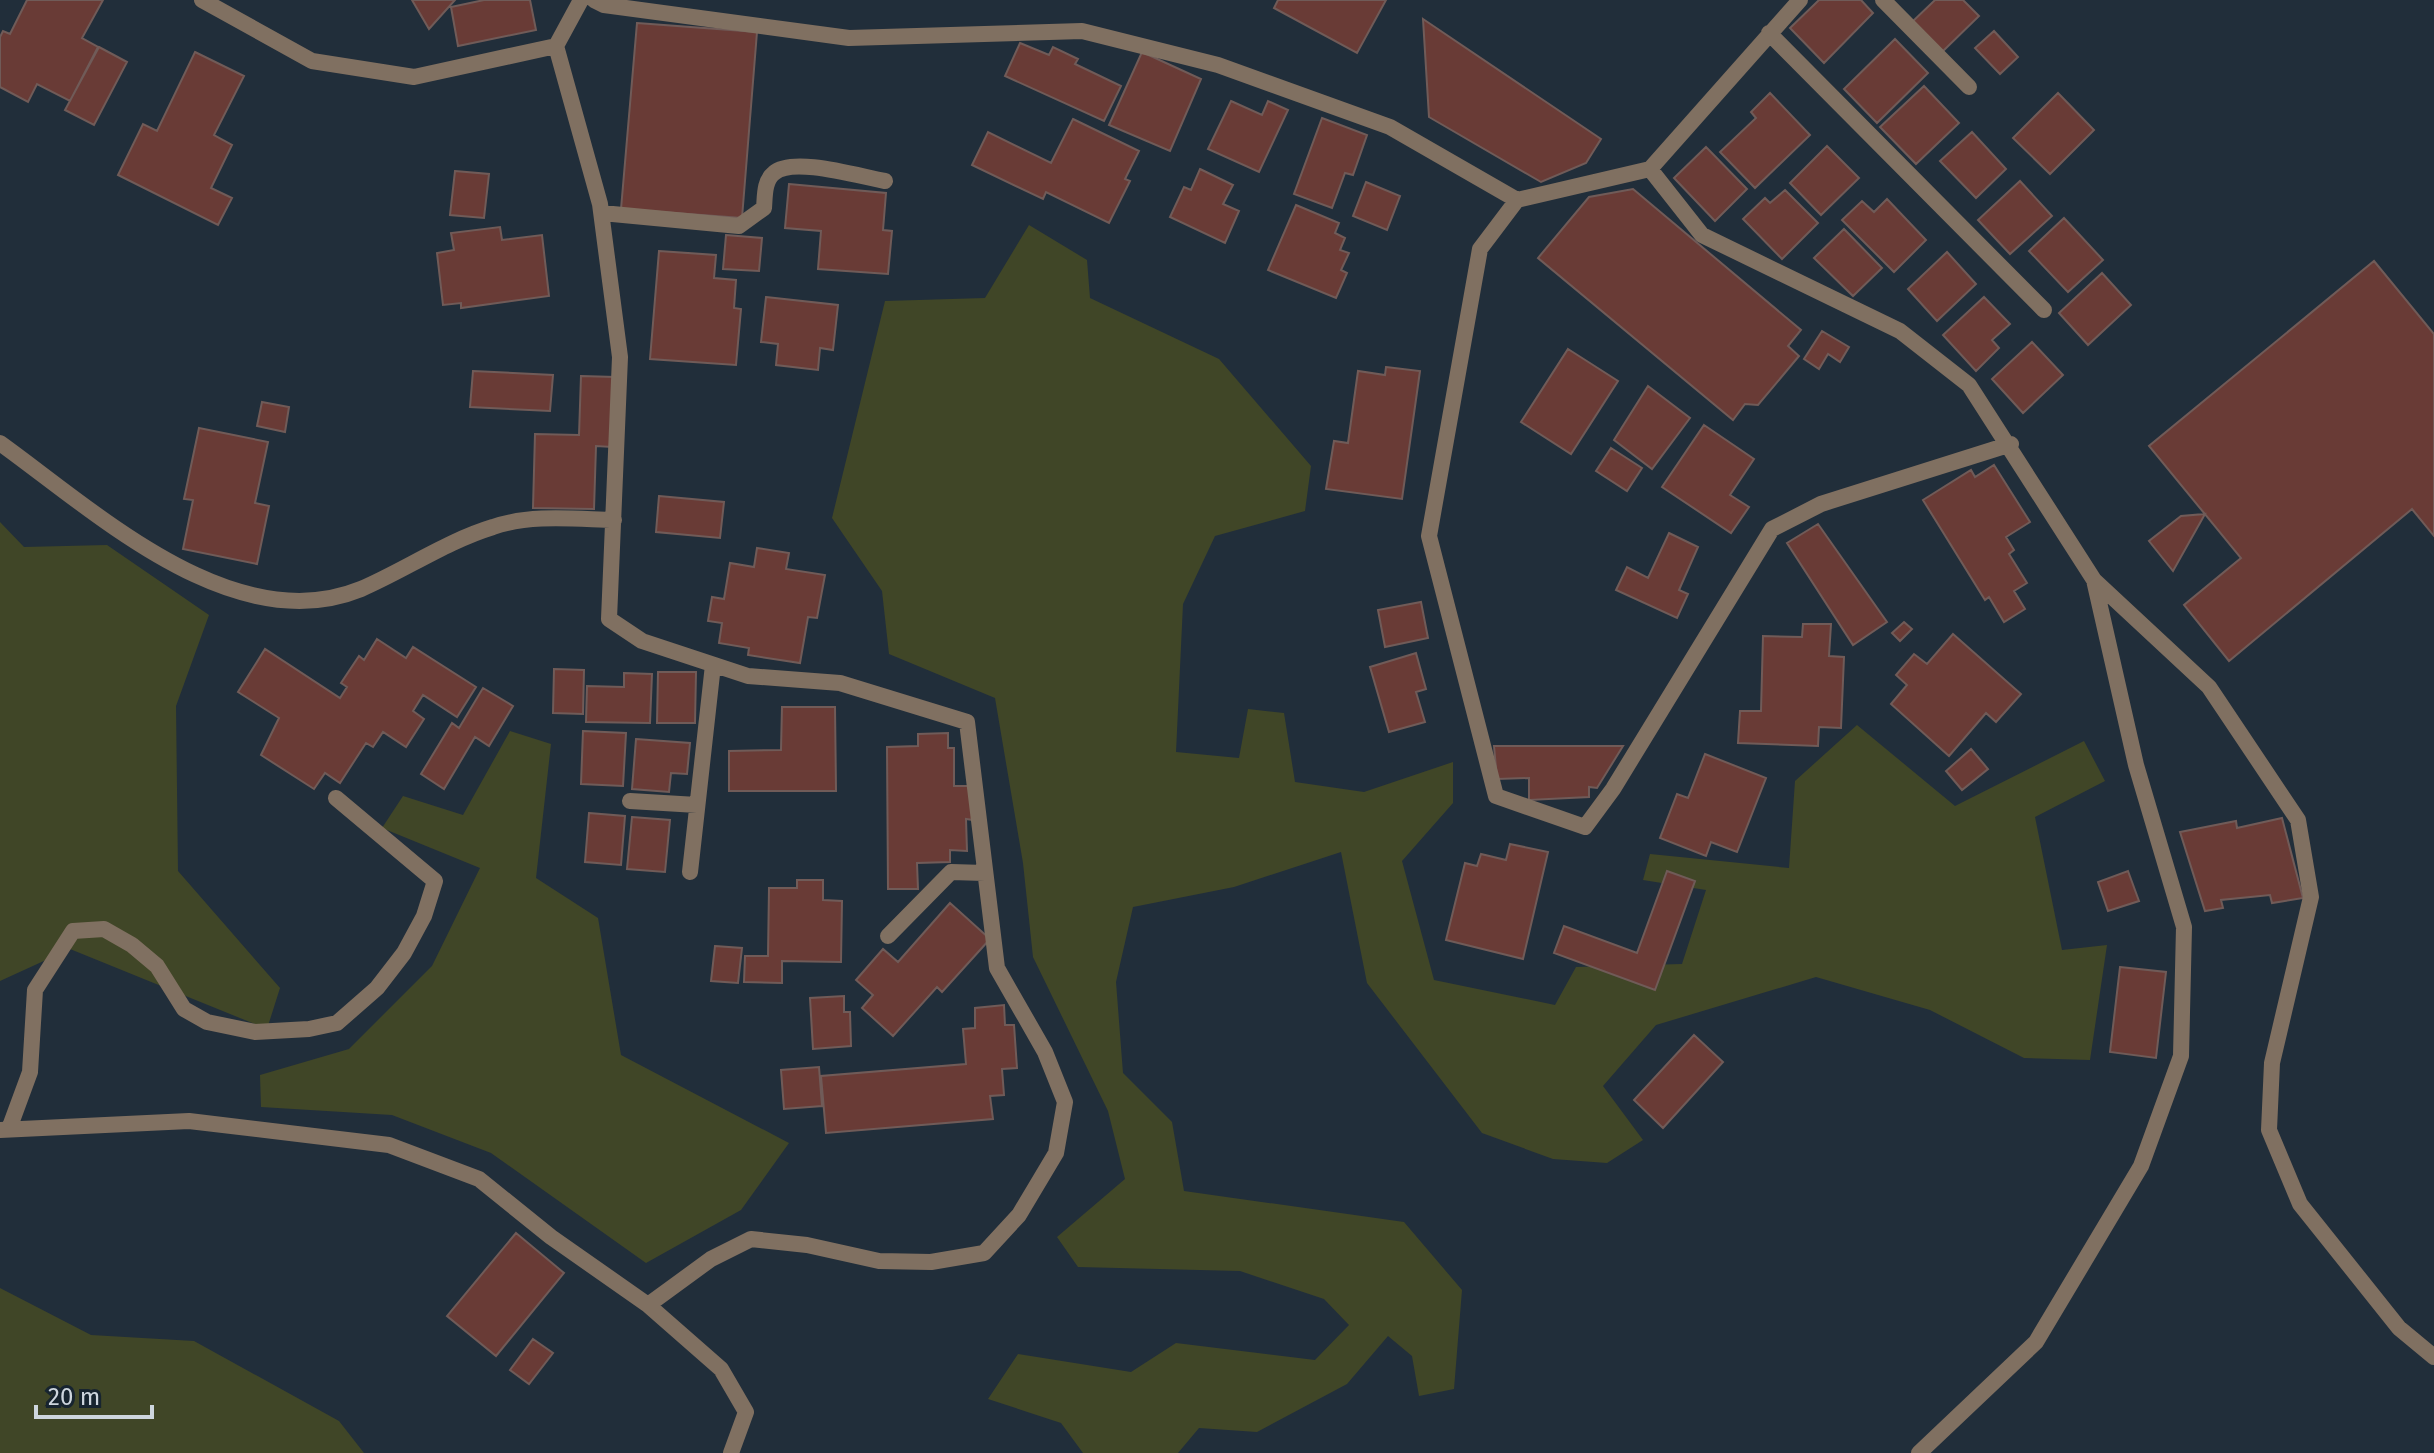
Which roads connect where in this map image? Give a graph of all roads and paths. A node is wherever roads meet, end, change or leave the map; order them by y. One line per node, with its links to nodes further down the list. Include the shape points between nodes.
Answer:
1 (202, 0): 7 (street, via 312,61 414,77)
2 (581, 0): 7 (street)
3 (594, 0): 11 (street, via 849,38 1082,31 1218,65 1390,127)
4 (1800, 0): 6 (street)
5 (1883, 0): 8 (street)
6 (1769, 33): 9 (street); 13 (street)
7 (556, 46): 12 (street)
8 (1969, 87)
9 (1650, 169): 11 (street); 15 (street, via 1702,235 1900,331 1969,385)
10 (885, 181): 12 (street, via 794,165 775,171 767,182 764,208 739,226)
11 (1517, 200): 15 (street, via 1480,249 1429,536 1496,796 1585,827 1772,529 1821,504)
12 (602, 213): 16 (street, via 620,357)
13 (2044, 310)
14 (0, 443): 16 (street, via 159,556 251,595 314,602 358,590 493,527 537,519)
15 (2011, 444): 17 (street)
16 (614, 520): 18 (street, via 609,619 642,641)
17 (2094, 580): 27 (street, via 2209,687 2298,820 2311,897 2272,1063 2269,1130 2300,1204 2399,1328); 29 (street, via 2136,765 2184,927 2181,1056 2141,1166 2036,1342)
18 (713, 665): 21 (street); 23 (street, via 748,676 840,683 967,722)
19 (336, 798): 25 (street, via 435,881 404,953 377,988 337,1023 255,1032 207,1022 184,1009 157,966 104,929 73,931 35,990 30,1072)
20 (630, 801): 21 (street)
21 (697, 805): 22 (street)
22 (690, 872)
23 (985, 873): 24 (street, via 951,872); 26 (street, via 997,968 1045,1052 1065,1102 1056,1153 1019,1215 984,1253 931,1262 879,1261 751,1239 711,1259)
24 (888, 936)
25 (5, 1129): 26 (street, via 189,1121 389,1145 479,1179)
26 (648, 1305): 28 (street, via 721,1369 746,1412)
27 (2434, 1357)
28 (731, 1453)
29 (1919, 1453)

